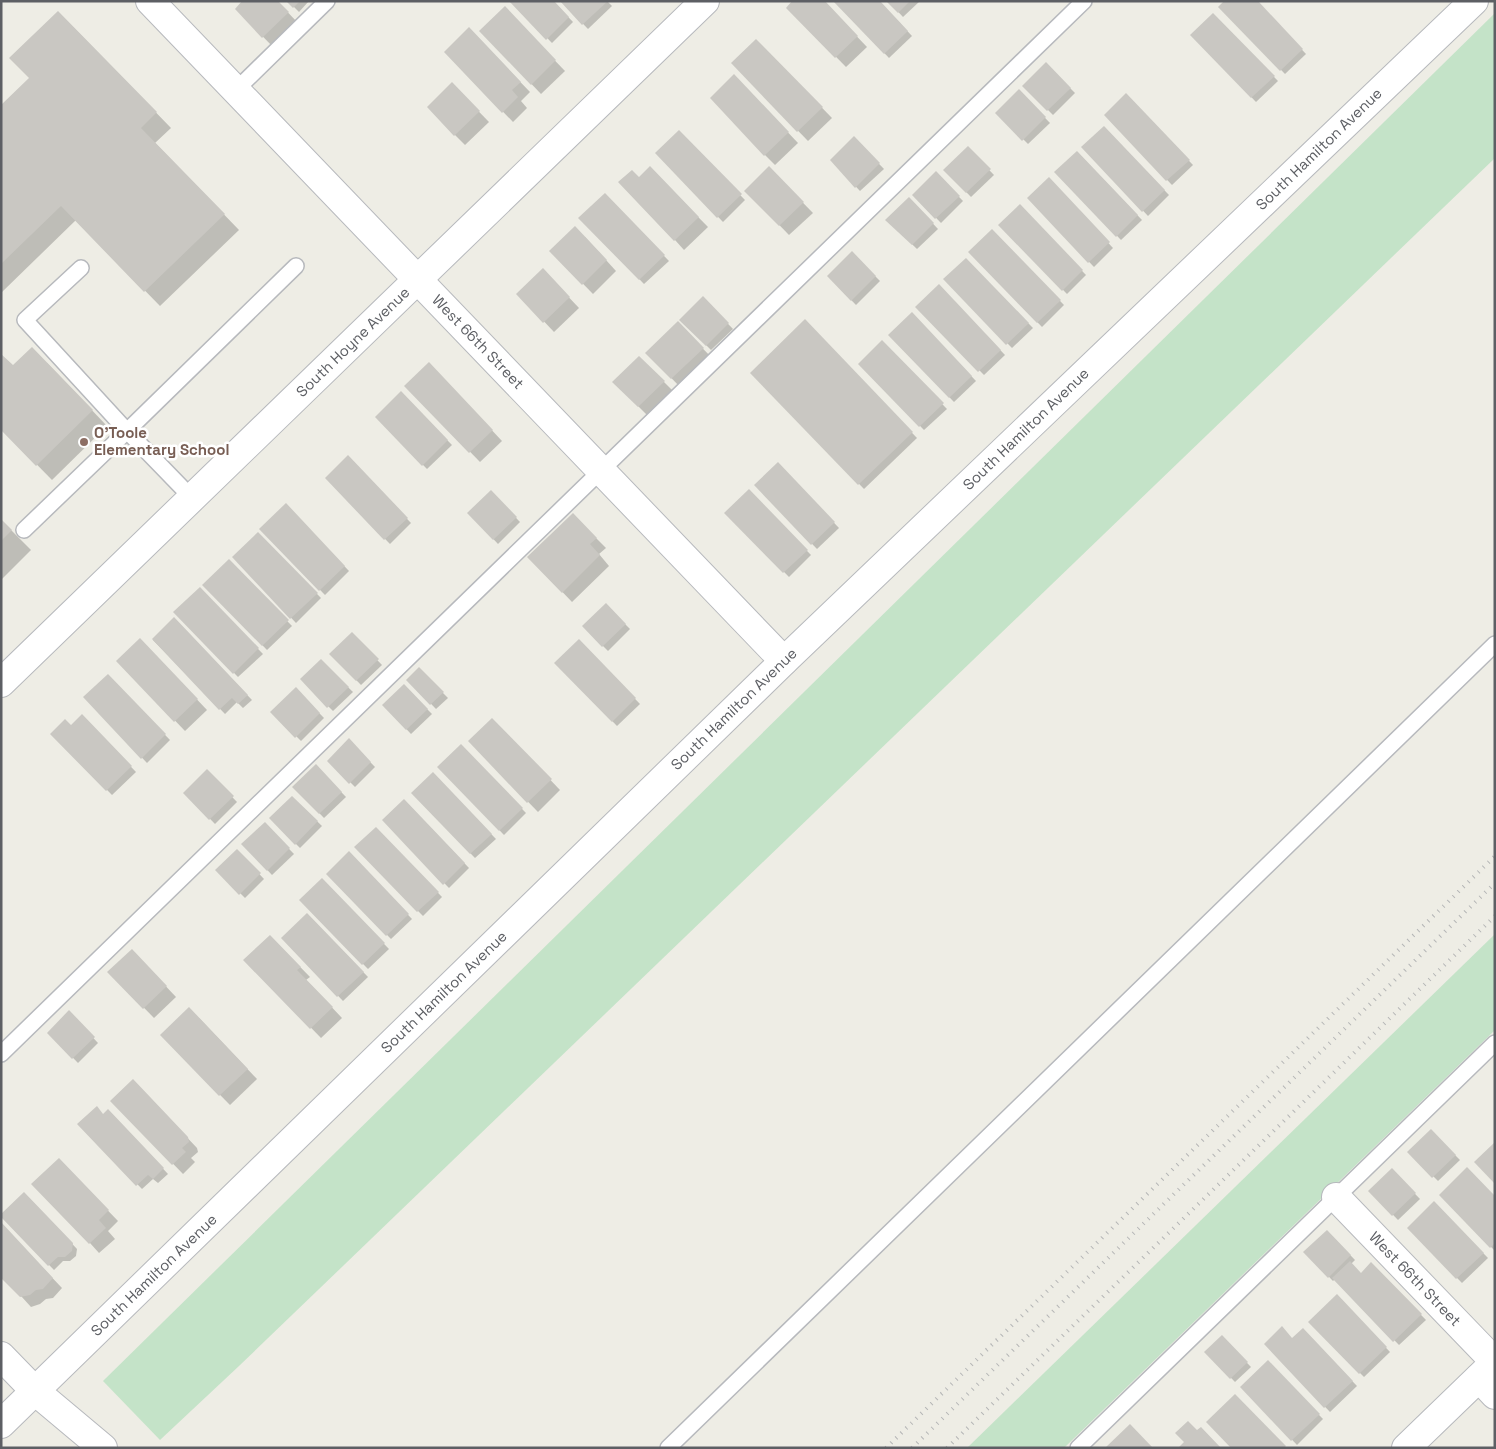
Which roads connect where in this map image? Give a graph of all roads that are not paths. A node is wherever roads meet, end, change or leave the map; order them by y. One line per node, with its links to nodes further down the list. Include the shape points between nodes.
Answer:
1 (150, 1): 6 (street, West 66th Street)
2 (327, 1): 6 (lane)
3 (705, 1): 9 (street, South Hoyne Avenue)
4 (1084, 1): 11 (lane)
5 (1474, 1): 15 (street, South Hamilton Avenue)
6 (236, 90): 9 (street, West 66th Street)
7 (296, 266): 10 (lane)
8 (81, 268): 10 (lane, via 25,320)
9 (418, 279): 11 (street, West 66th Street); 12 (street, South Hoyne Avenue)
10 (127, 431): 12 (lane); 13 (lane)
11 (602, 470): 15 (street, West 66th Street); 18 (lane)
12 (192, 498): 16 (street, South Hoyne Avenue)
13 (24, 530)
14 (1495, 644): 26 (lane)
15 (784, 660): 22 (street, South Hamilton Avenue)
16 (1, 683)
17 (1495, 1043): 19 (lane)
18 (1, 1054)
19 (1336, 1197): 21 (street, West 66th Street); 27 (lane)
20 (1, 1356): 22 (street)
21 (1491, 1374): 28 (street)
22 (36, 1392): 23 (street, South Hamilton Avenue); 24 (street); 25 (street)
23 (1, 1424)
24 (74, 1448)
25 (103, 1448)
26 (668, 1448)
27 (1078, 1448)
28 (1406, 1448)

